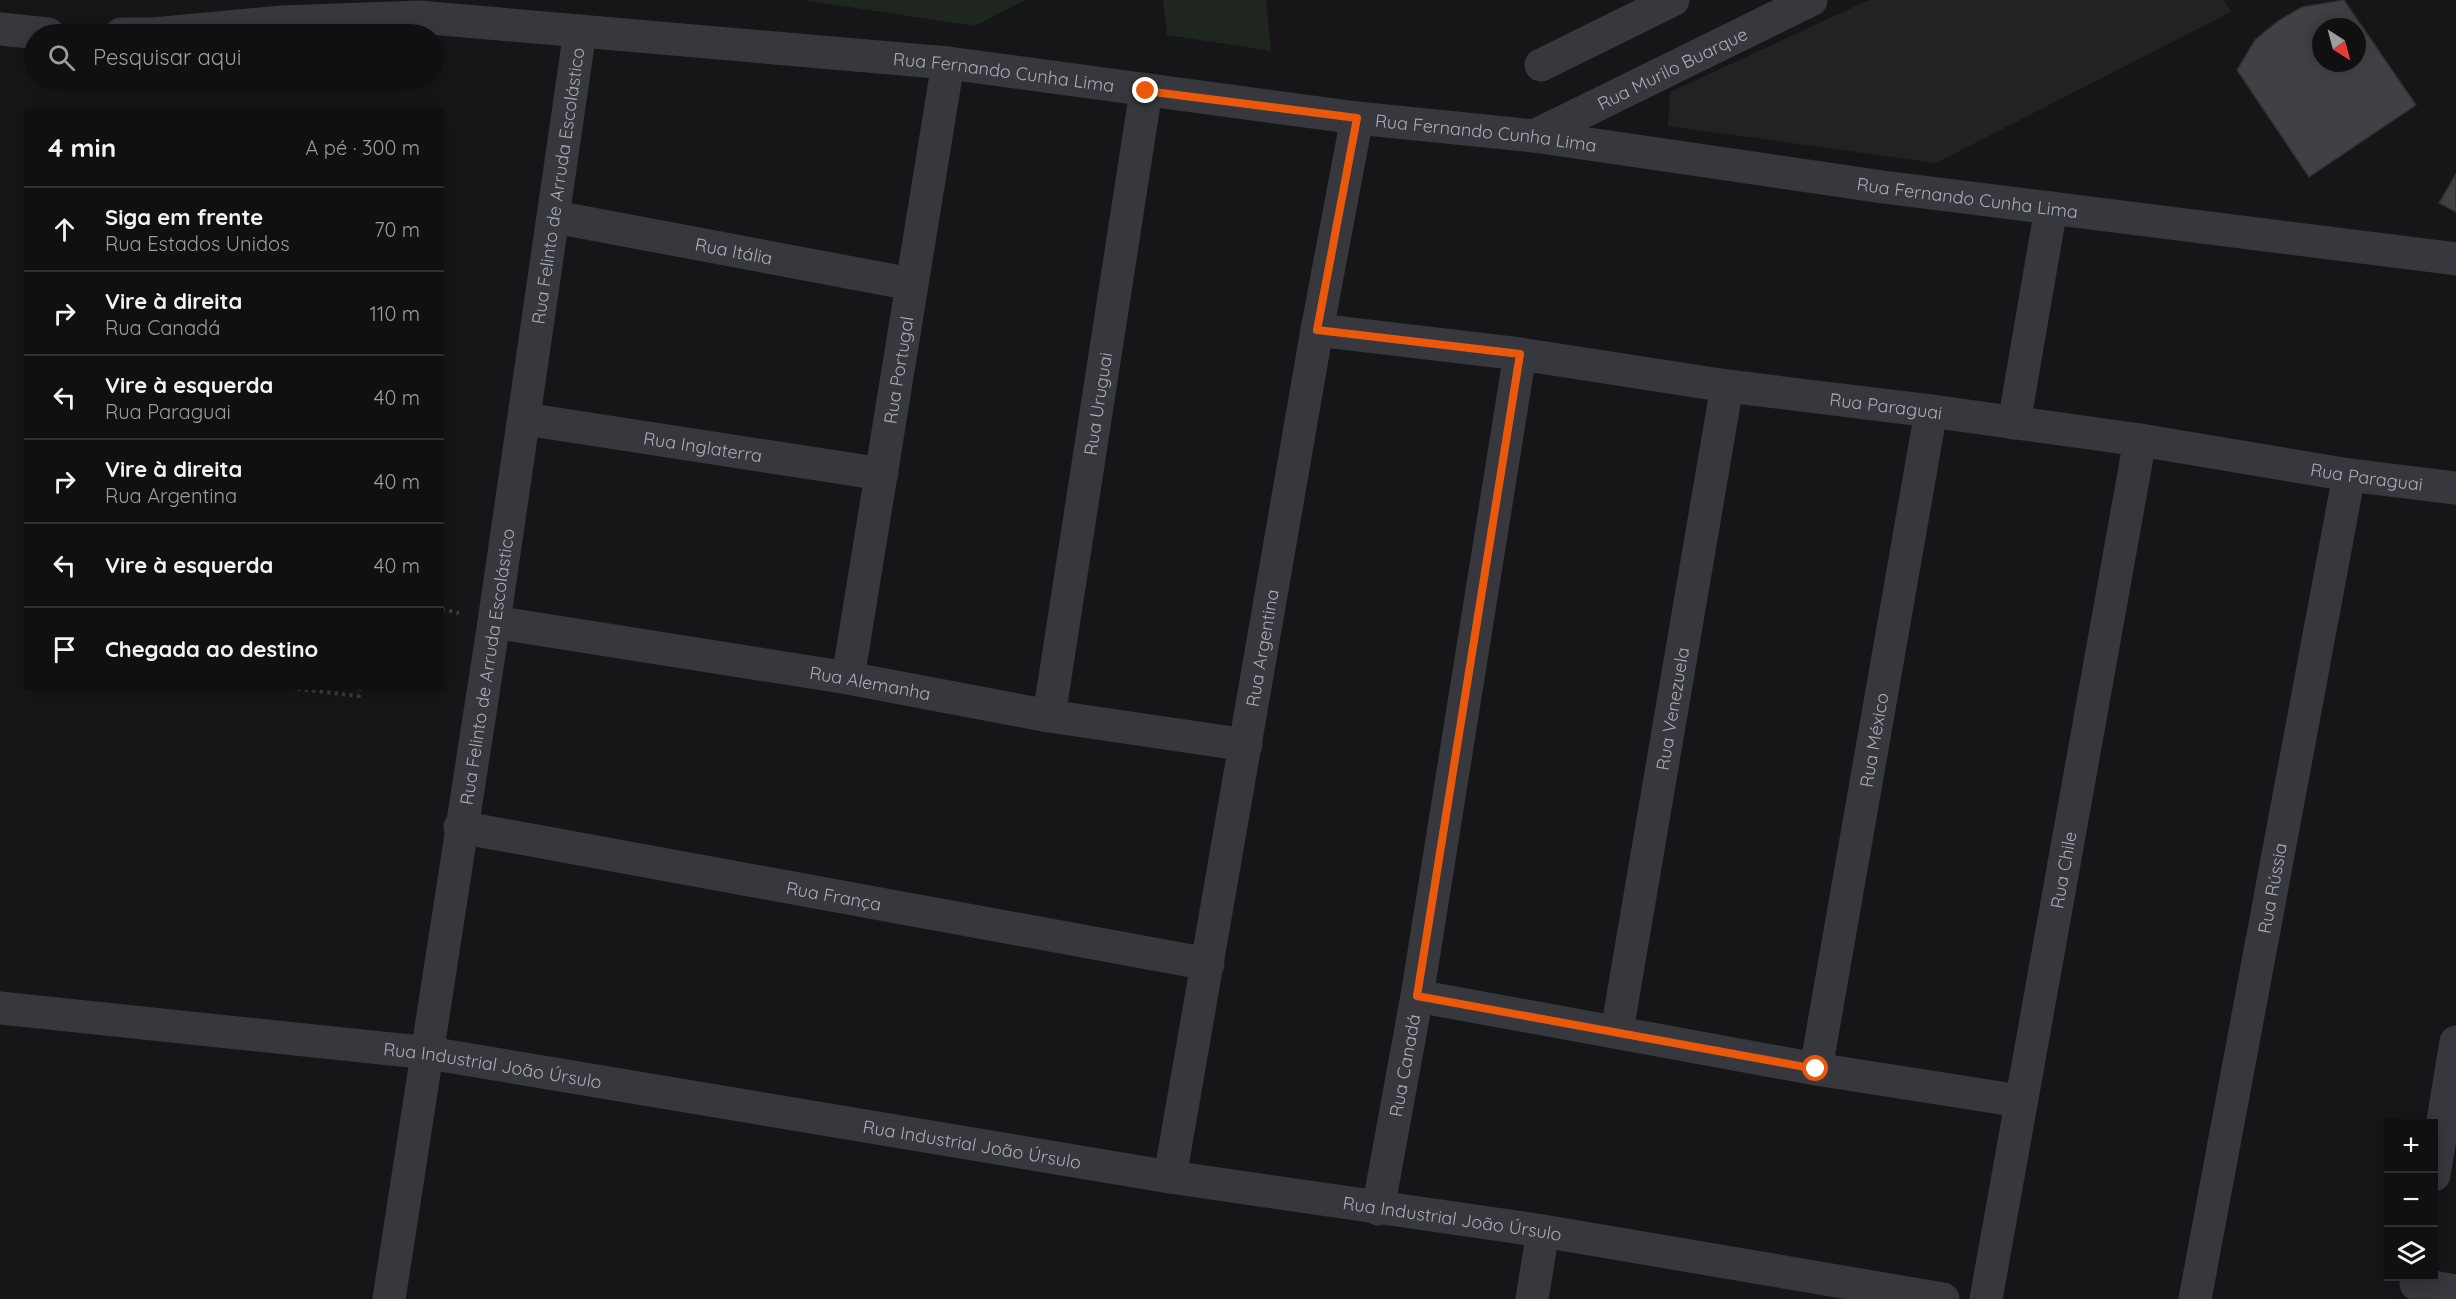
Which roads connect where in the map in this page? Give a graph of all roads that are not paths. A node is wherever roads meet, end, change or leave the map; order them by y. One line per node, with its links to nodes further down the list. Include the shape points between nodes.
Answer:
1 (1673, 0): 8 (street)
2 (1811, 0): 11 (street, Rua Murilo Buarque)
3 (260, 24): 6 (street, Rua Fernando Cunha Lima, via 419,17)
4 (0, 29): 5 (street)
5 (24, 32)
6 (580, 32): 7 (street, Rua Fernando Cunha Lima); 13 (street, Rua Felinto de Arruda Escolástico)
7 (948, 63): 9 (street, Rua Fernando Cunha Lima); 15 (street, Rua Portugal)
8 (1541, 65)
9 (1146, 91): 10 (street, Rua Fernando Cunha Lima); 28 (street, Rua Uruguai)
10 (1357, 118): 11 (street, Rua Fernando Cunha Lima); 16 (street, Rua Argentina)
11 (1534, 136): 12 (street, Rua Fernando Cunha Lima)
12 (2051, 208): 14 (street, Rua Fernando Cunha Lima); 21 (street)
13 (555, 217): 15 (street, Rua Itália); 20 (street, Rua Felinto de Arruda Escolástico)
14 (2456, 259)
15 (911, 284): 23 (street, Rua Portugal)
16 (1317, 330): 17 (street, Rua Paraguai); 29 (street, Rua Argentina)
17 (1520, 354): 18 (street, Rua Paraguai); 32 (street, Rua Canadá)
18 (1727, 386): 19 (street, Rua Paraguai); 34 (street, Rua Venezuela)
19 (1931, 411): 21 (street, Rua Paraguai); 37 (street, Rua México)
20 (525, 419): 23 (street, Rua Inglaterra); 26 (street, Rua Felinto de Arruda Escolástico)
21 (2014, 423): 22 (street, Rua Paraguai)
22 (2140, 440): 24 (street, Rua Paraguai); 39 (street, Rua Chile)
23 (882, 474): 27 (street, Rua Portugal)
24 (2349, 475): 25 (street, Rua Paraguai); 50 (street, Rua Rússia)
25 (2456, 489)
26 (494, 622): 27 (street, Rua Alemanha); 30 (street, Rua Felinto de Arruda Escolástico)
27 (848, 678): 28 (street, Rua Alemanha)
28 (1049, 716): 29 (street, Rua Alemanha)
29 (1246, 745): 31 (street, Rua Argentina)
30 (460, 827): 31 (street, Rua França); 36 (street, Rua Felinto de Arruda Escolástico)
31 (1208, 964): 41 (street, Rua Argentina)
32 (1417, 996): 34 (street); 42 (street, Rua Canadá)
33 (0, 1008): 36 (street, Rua Industrial João Úrsulo)
34 (1617, 1031): 37 (street)
35 (2456, 1042): 38 (street)
36 (429, 1053): 41 (street, Rua Industrial João Úrsulo); 46 (street, Rua Felinto de Arruda Escolástico)
37 (1816, 1069): 39 (street)
38 (2452, 1083): 40 (street)
39 (2020, 1101): 49 (street, Rua Chile)
40 (2433, 1173)
41 (1170, 1178): 42 (street, Rua Industrial João Úrsulo)
42 (1378, 1209): 43 (street, Rua Industrial João Úrsulo)
43 (1543, 1231): 47 (street); 48 (street, Rua Industrial João Úrsulo)
44 (2416, 1287): 45 (street)
45 (2456, 1291)
46 (389, 1299)
47 (1532, 1299)
48 (1943, 1299)
49 (1986, 1299)
50 (2195, 1299)

